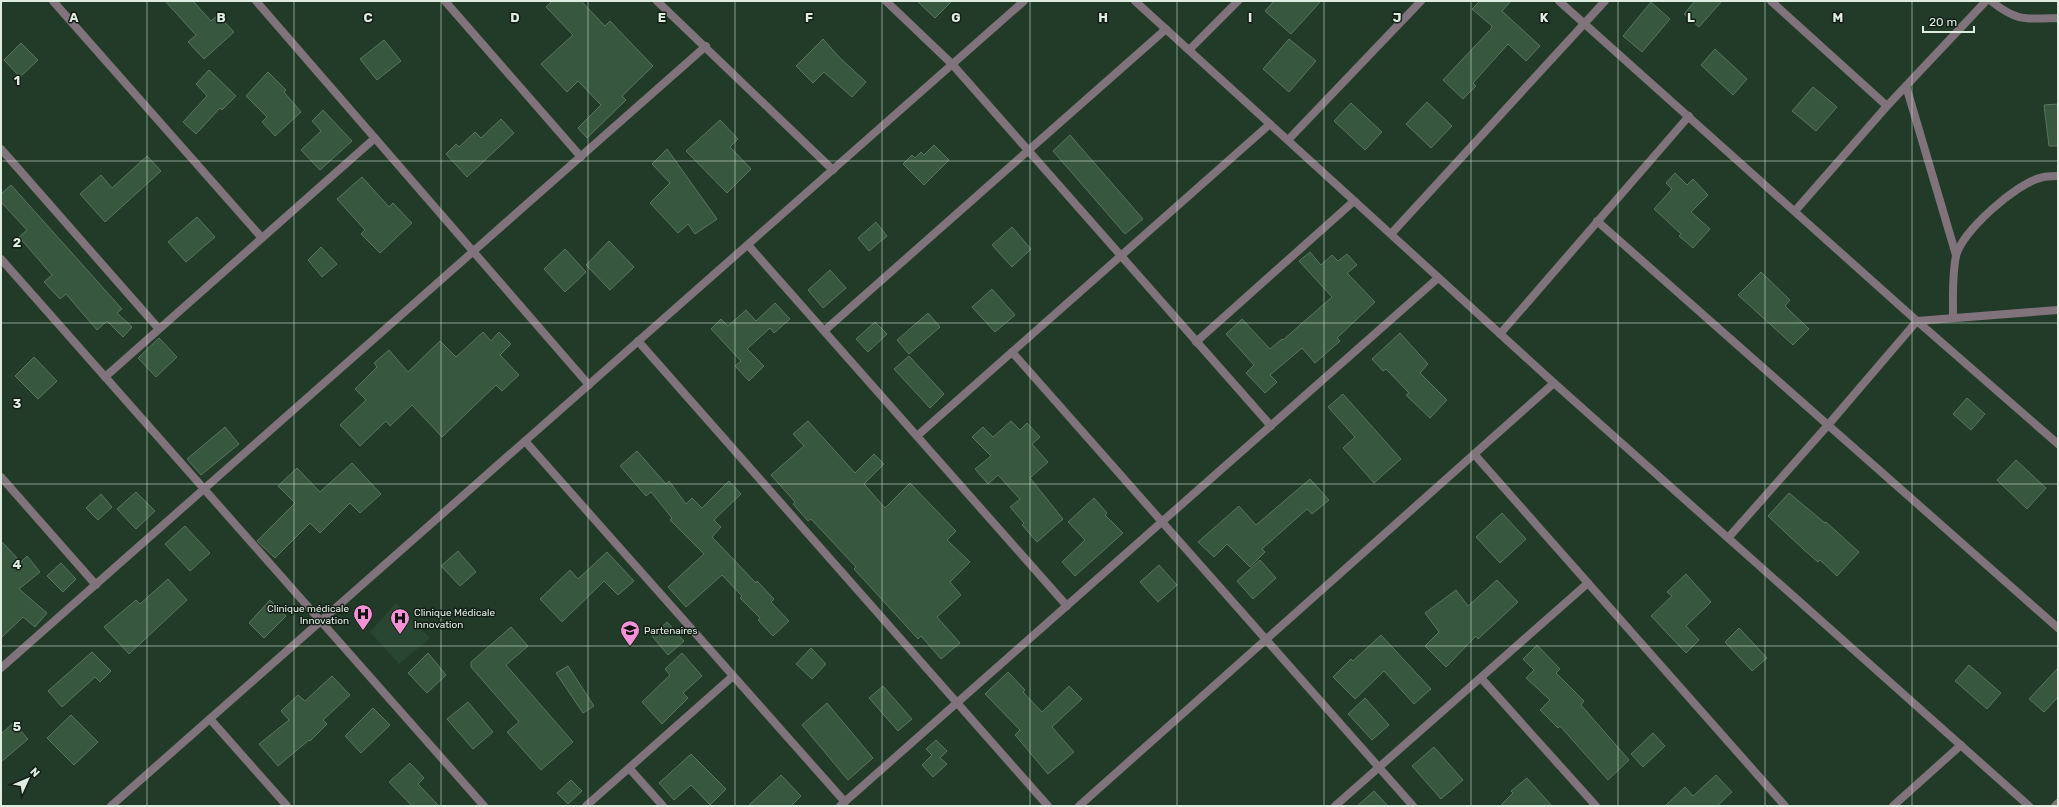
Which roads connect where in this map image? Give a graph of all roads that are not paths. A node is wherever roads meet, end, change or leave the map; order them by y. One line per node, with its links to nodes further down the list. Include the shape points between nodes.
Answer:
1 (53, 1): 36 (street)
2 (256, 1): 25 (street)
3 (445, 1): 29 (street)
4 (657, 1): 18 (street)
5 (886, 1): 20 (street)
6 (1024, 1): 20 (street)
7 (1135, 1): 17 (street)
8 (1238, 1): 19 (street)
9 (1421, 1): 26 (street)
10 (1559, 1): 16 (street)
11 (1605, 1): 16 (street)
12 (1771, 1): 22 (street)
13 (1986, 1): 21 (street)
14 (1991, 1): 15 (street, via 2015,17)
15 (2058, 18)
16 (1584, 23): 23 (street); 35 (street)
17 (1166, 29): 19 (street); 28 (street)
18 (706, 46): 29 (street); 30 (street)
19 (1189, 50): 24 (street)
20 (952, 64): 28 (street); 30 (street)
21 (1906, 86): 22 (street); 40 (street)
22 (1887, 106): 33 (street)
23 (1689, 116): 33 (street); 34 (street)
24 (1270, 124): 26 (street); 39 (street)
25 (375, 138): 36 (street); 38 (street)
26 (1288, 140): 32 (street)
27 (1, 150): 46 (street)
28 (1028, 151): 39 (street); 47 (street)
29 (581, 157): 38 (street)
30 (832, 170): 37 (street)
31 (2058, 176): 40 (street, via 2039,178 2014,192 1976,224)
32 (1354, 201): 35 (street); 50 (street)
33 (1795, 211): 45 (street)
34 (1597, 222): 48 (street); 55 (street)
35 (1391, 234): 42 (street)
36 (262, 238): 46 (street)
37 (748, 244): 47 (street); 49 (street)
38 (473, 252): 54 (street); 62 (street)
39 (1121, 255): 50 (street); 51 (street)
40 (1956, 255): 44 (street)
41 (1, 259): 52 (street)
42 (1438, 278): 48 (street); 56 (street)
43 (2058, 310): 44 (street)
44 (1953, 317): 45 (street)
45 (1917, 321): 55 (street); 59 (street)
46 (159, 329): 52 (street)
47 (824, 331): 57 (street)
48 (1500, 334): 53 (street)
49 (638, 341): 54 (street); 74 (street)
50 (1196, 342): 56 (street)
51 (1012, 352): 57 (street); 63 (street)
52 (105, 377): 62 (street)
53 (1554, 383): 60 (street); 64 (street)
54 (589, 385): 58 (street)
55 (1828, 425): 64 (street); 69 (street)
56 (1271, 426): 63 (street)
57 (917, 436): 67 (street)
58 (525, 441): 68 (street); 72 (street)
59 (2058, 444)
60 (1474, 454): 65 (street); 70 (street)
61 (1, 478): 66 (street)
62 (204, 489): 66 (street); 68 (street)
63 (1162, 522): 67 (street); 70 (street)
64 (1728, 538): 76 (street)
65 (1588, 583): 73 (street); 91 (street)
66 (96, 585): 71 (street)
67 (1067, 606): 74 (street)
68 (321, 621): 75 (street); 84 (street)
69 (2058, 628)
70 (1266, 640): 78 (street); 88 (street)
71 (1, 668)
72 (733, 676): 77 (street); 80 (street)
73 (1481, 678): 78 (street); 81 (street)
74 (958, 704): 80 (street); 87 (street)
75 (210, 719): 82 (street); 83 (street)
76 (1961, 745): 92 (street); 93 (street)
77 (629, 768): 85 (street); 86 (street)
78 (1379, 768): 89 (street); 90 (street)
79 (2058, 803): 94 (street)
80 (842, 804)
81 (1594, 805)
82 (111, 806)
83 (287, 806)
84 (484, 806)
85 (586, 806)
86 (663, 806)
87 (1048, 806)
88 (1079, 806)
89 (1335, 806)
90 (1413, 806)
91 (1785, 806)
92 (1893, 806)
93 (2029, 806)
94 (2055, 806)

